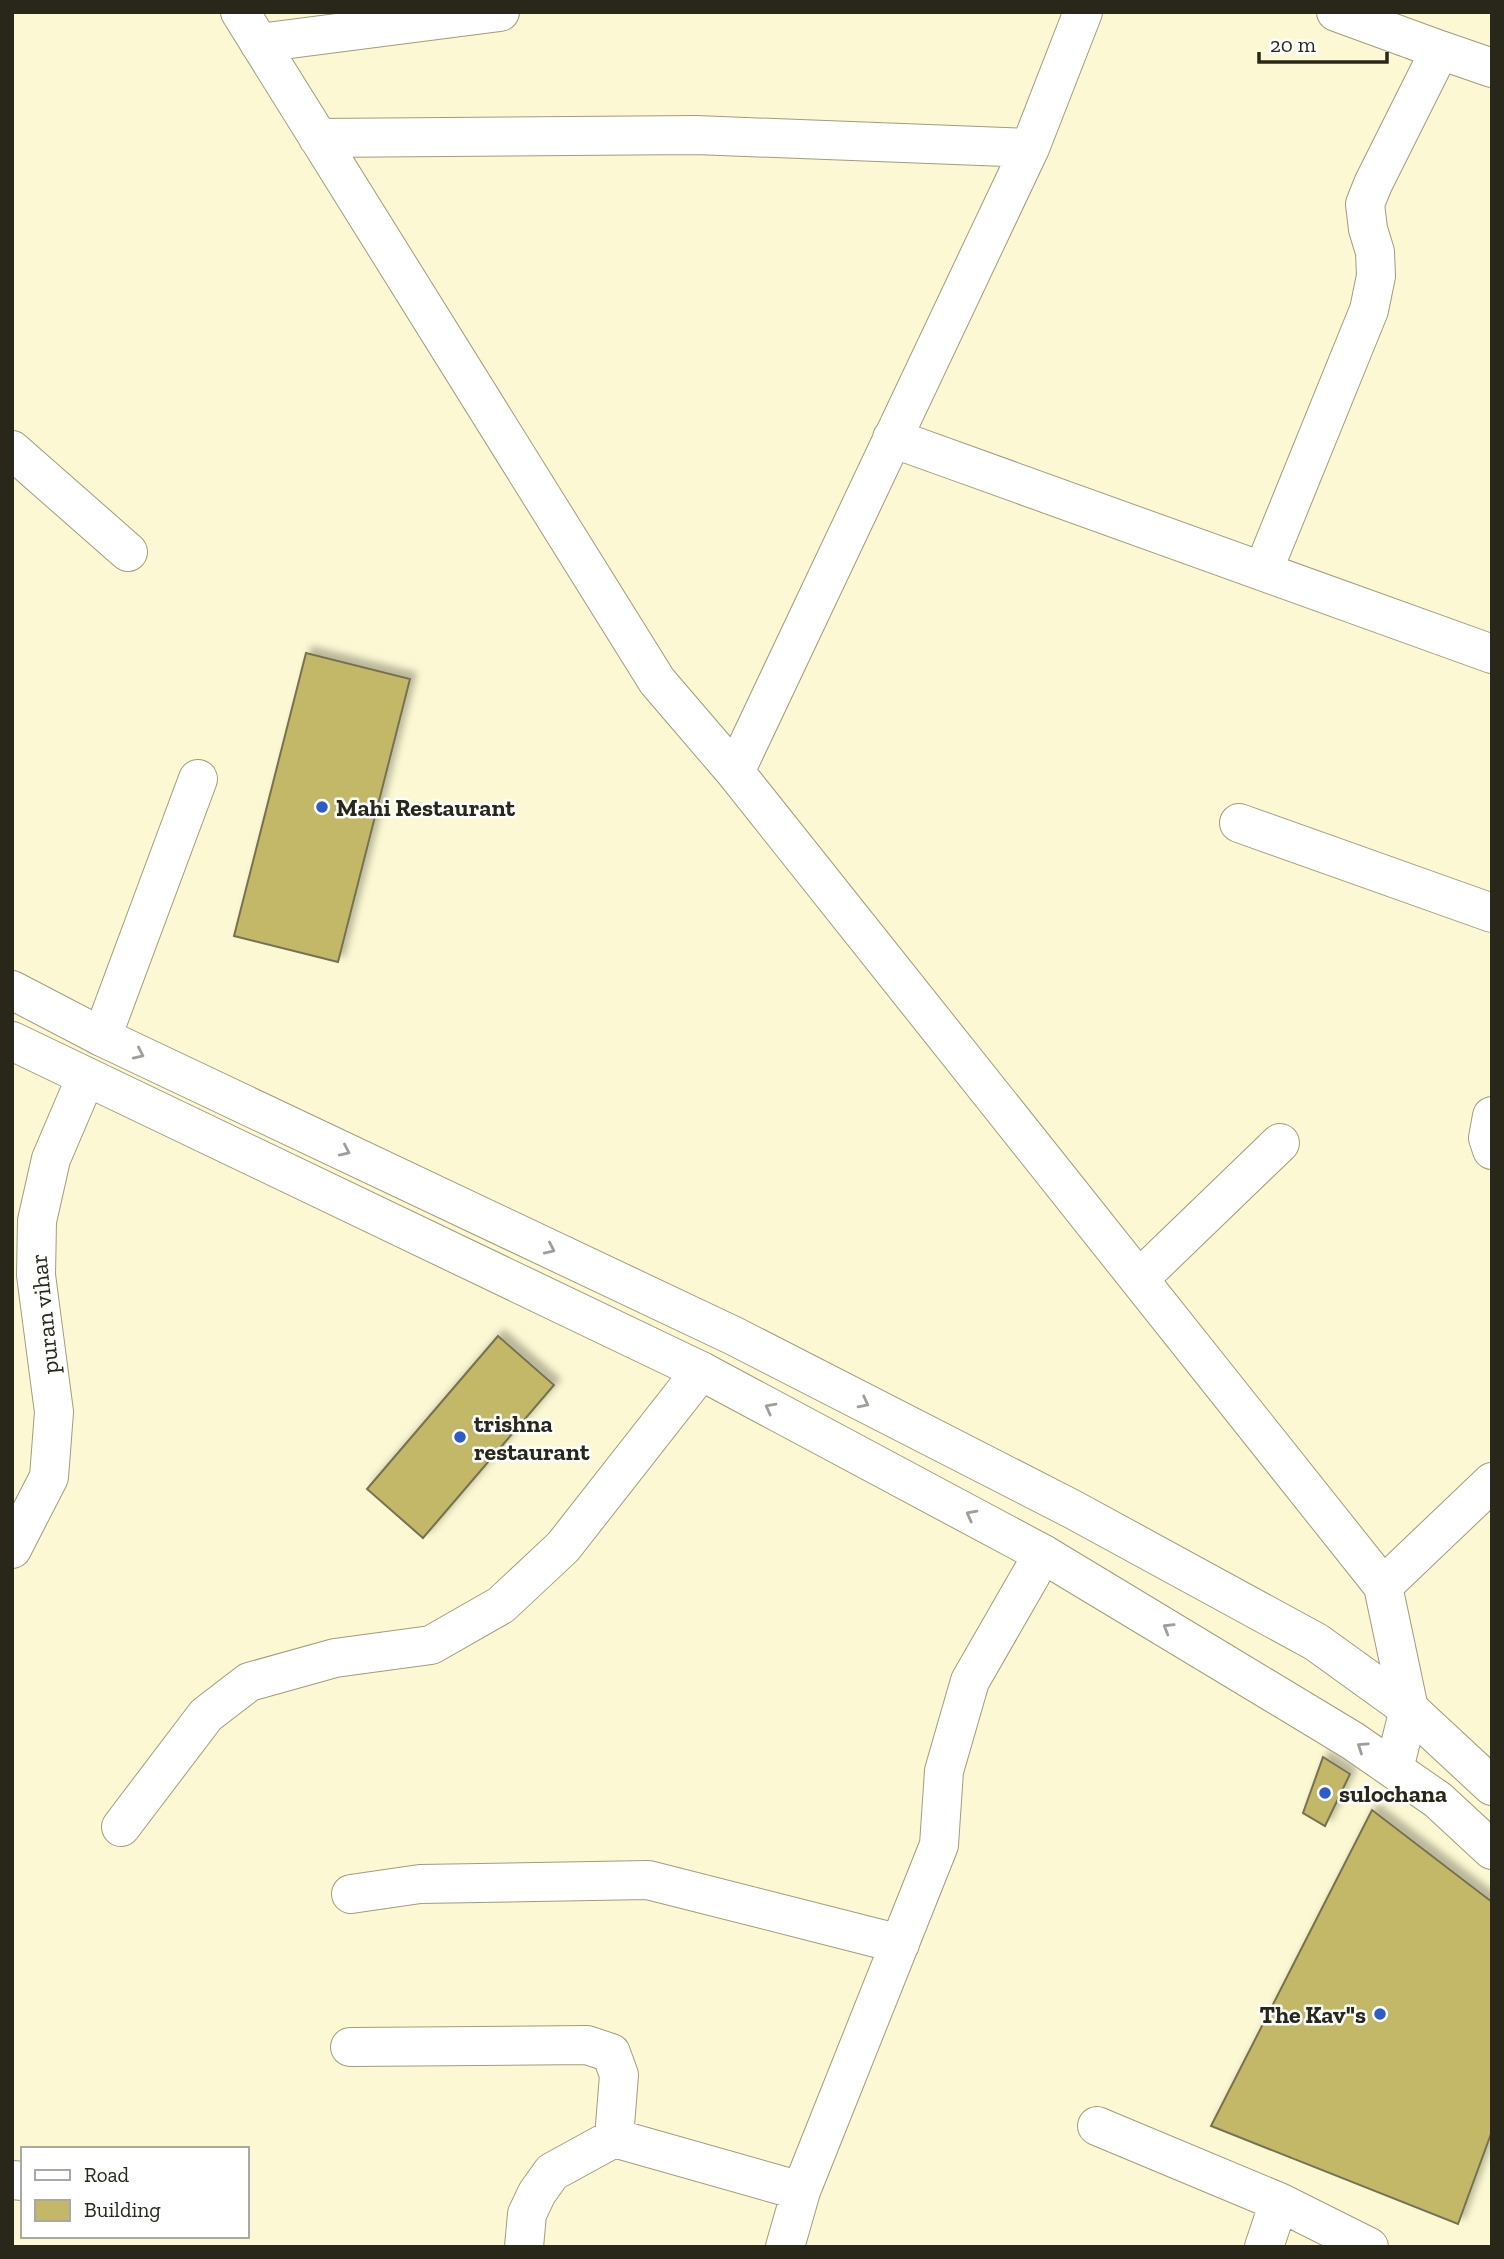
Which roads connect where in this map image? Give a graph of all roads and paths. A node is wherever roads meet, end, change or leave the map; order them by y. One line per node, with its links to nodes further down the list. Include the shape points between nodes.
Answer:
1 (500, 12): 4 (street)
2 (1083, 12): 8 (street)
3 (1336, 12): 5 (street)
4 (249, 28): 7 (street)
5 (1440, 50): 6 (street); 12 (street, via 1365,204 1376,276 1369,310)
6 (1492, 68)
7 (318, 138): 8 (street, via 696,135); 14 (street, via 657,681)
8 (1030, 148): 9 (street)
9 (892, 438): 12 (street); 14 (street)
10 (12, 450): 11 (street)
11 (128, 552)
12 (1263, 571): 13 (street)
13 (1492, 654)
14 (735, 772): 25 (street)
15 (198, 779): 19 (street)
16 (1239, 824): 17 (street)
17 (1492, 913)
18 (12, 990): 19 (street)
19 (102, 1037): 31 (street, one-way to 31, via 734,1336 1048,1496 1316,1642)
20 (12, 1041): 21 (street)
21 (86, 1077): 26 (street); 28 (street, puran vihar, via 51,1159 37,1221 36,1275 54,1412 49,1477)
22 (1492, 1116): 24 (street, via 1488,1138)
23 (1280, 1143): 25 (street)
24 (1492, 1150)
25 (1139, 1279): 30 (street)
26 (701, 1371): 29 (street, one-way to 26); 34 (street, via 563,1548 501,1605 431,1645 335,1658 249,1682 206,1715)
27 (1492, 1482): 30 (street)
28 (12, 1549)
29 (1043, 1554): 32 (street, one-way to 29); 37 (street, via 970,1681 944,1771 939,1844)
30 (1383, 1586): 31 (street)
31 (1409, 1709): 32 (street); 33 (street)
32 (1395, 1769): 35 (street, via 1438,1800)
33 (1492, 1786)
34 (121, 1827)
35 (1492, 1850)
36 (351, 1894): 37 (street, via 420,1884 648,1880)
37 (900, 1944): 41 (street)
38 (350, 2047): 40 (street, via 587,2045 611,2053 619,2075)
39 (1097, 2126): 42 (street)
40 (614, 2138): 41 (street); 43 (street, via 552,2172 527,2214)
41 (801, 2192): 44 (street)
42 (1279, 2202): 45 (street); 46 (street)
43 (524, 2247)
44 (785, 2247)
45 (1264, 2247)
46 (1369, 2247)

